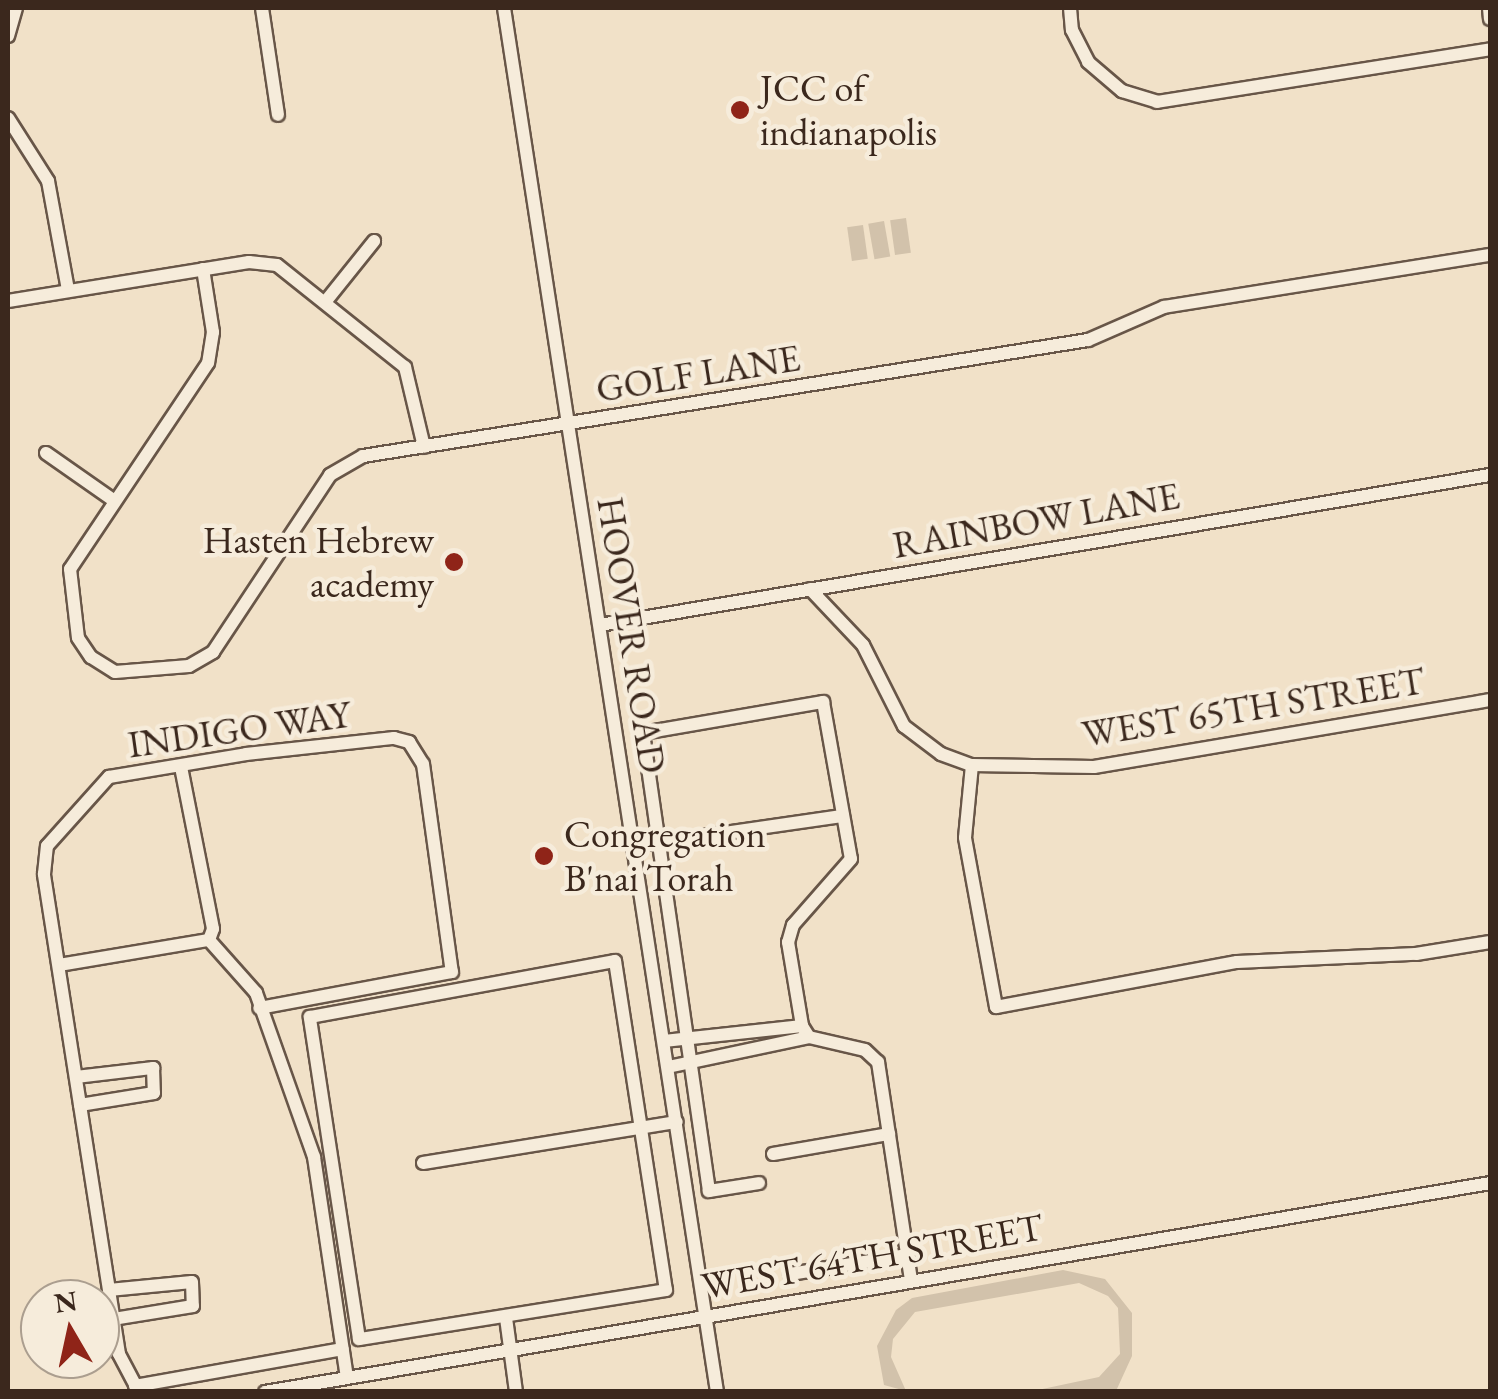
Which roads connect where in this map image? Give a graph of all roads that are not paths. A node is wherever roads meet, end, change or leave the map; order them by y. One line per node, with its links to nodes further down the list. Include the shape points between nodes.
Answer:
1 (16, 8): 7 (street)
2 (262, 8): 9 (street)
3 (504, 8): 17 (street, HOOVER ROAD)
4 (1070, 8): 8 (street, via 1072,30 1088,62 1122,92 1157,102)
5 (1489, 8): 6 (street)
6 (1490, 18)
7 (8, 36)
8 (1490, 50)
9 (278, 115)
10 (8, 118): 14 (street, via 48,182)
11 (374, 241): 16 (street)
12 (1490, 255): 17 (street, GOLF LANE, via 1164,306 1088,340)
13 (203, 270): 14 (street); 16 (street, via 273,264); 21 (street, via 213,332 210,358)
14 (68, 290): 15 (street)
15 (8, 301)
16 (326, 301): 18 (street, via 410,373)
17 (568, 424): 18 (street, GOLF LANE); 23 (street, HOOVER ROAD)
18 (424, 447): 21 (street, GOLF LANE, via 362,456 336,468 261,572 219,646 193,664 129,675 98,664 76,633 69,586 77,553)
19 (46, 453): 21 (street)
20 (1488, 473): 22 (street, RAINBOW LANE)
21 (113, 500)
22 (810, 589): 23 (street, RAINBOW LANE); 25 (street, WEST 65TH STREET, via 863,645 904,726 941,754)
23 (600, 624): 29 (street, HOOVER ROAD)
24 (1490, 700): 25 (street, WEST 65TH STREET, via 1094,767)
25 (972, 765): 31 (street, via 964,838 996,1008 1236,962 1416,954)
26 (181, 767): 30 (street, via 213,929); 32 (street, INDIGO WAY, via 104,780 47,846 44,869); 33 (street, INDIGO WAY, via 394,738 409,742 422,761 452,972)
27 (843, 816): 28 (street); 28 (street, HOOVER ROAD, via 823,702 642,733); 34 (street, via 851,860 789,933)
28 (656, 843): 29 (street); 35 (street, HOOVER ROAD)
29 (634, 846): 36 (street, HOOVER ROAD)
30 (208, 940): 32 (street); 33 (street, via 252,986)
31 (1490, 942)
32 (59, 965): 39 (street)
33 (260, 1008): 57 (street, via 314,1157)
34 (806, 1032): 35 (street); 37 (street); 43 (street, via 873,1054)
35 (685, 1038): 36 (street); 37 (street, HOOVER ROAD)
36 (664, 1042): 38 (street, HOOVER ROAD)
37 (688, 1063): 38 (street); 46 (street, HOOVER ROAD, via 709,1191)
38 (668, 1067): 41 (street, HOOVER ROAD)
39 (76, 1077): 40 (street); 40 (street, via 148,1065 156,1090)
40 (80, 1105): 50 (street)
41 (677, 1122): 42 (street); 53 (street, HOOVER ROAD)
42 (643, 1127): 45 (street); 55 (street, via 667,1283 657,1294); 55 (street, via 614,961 310,1017 358,1339)
43 (890, 1134): 44 (street); 48 (street)
44 (773, 1154)
45 (423, 1163)
46 (760, 1183)
47 (1490, 1183): 51 (street, WEST 64TH STREET)
48 (908, 1255): 49 (street, WEST 64TH STREET); 51 (street)
49 (790, 1274)
50 (107, 1279)
51 (912, 1280): 53 (street, WEST 64TH STREET)
52 (120, 1288): 54 (street, via 187,1279 195,1304)
53 (705, 1315): 56 (street, WEST 64TH STREET); 64 (street, HOOVER ROAD)
54 (120, 1318)
55 (506, 1318): 56 (street)
56 (509, 1349): 59 (street, WEST 64TH STREET); 63 (street)
57 (343, 1350): 59 (street); 61 (street)
58 (120, 1356): 61 (street)
59 (348, 1377): 60 (street, WEST 64TH STREET)
60 (319, 1387): 62 (street, WEST 64TH STREET)
61 (137, 1389)
62 (265, 1392)
63 (516, 1392)
64 (717, 1392)

